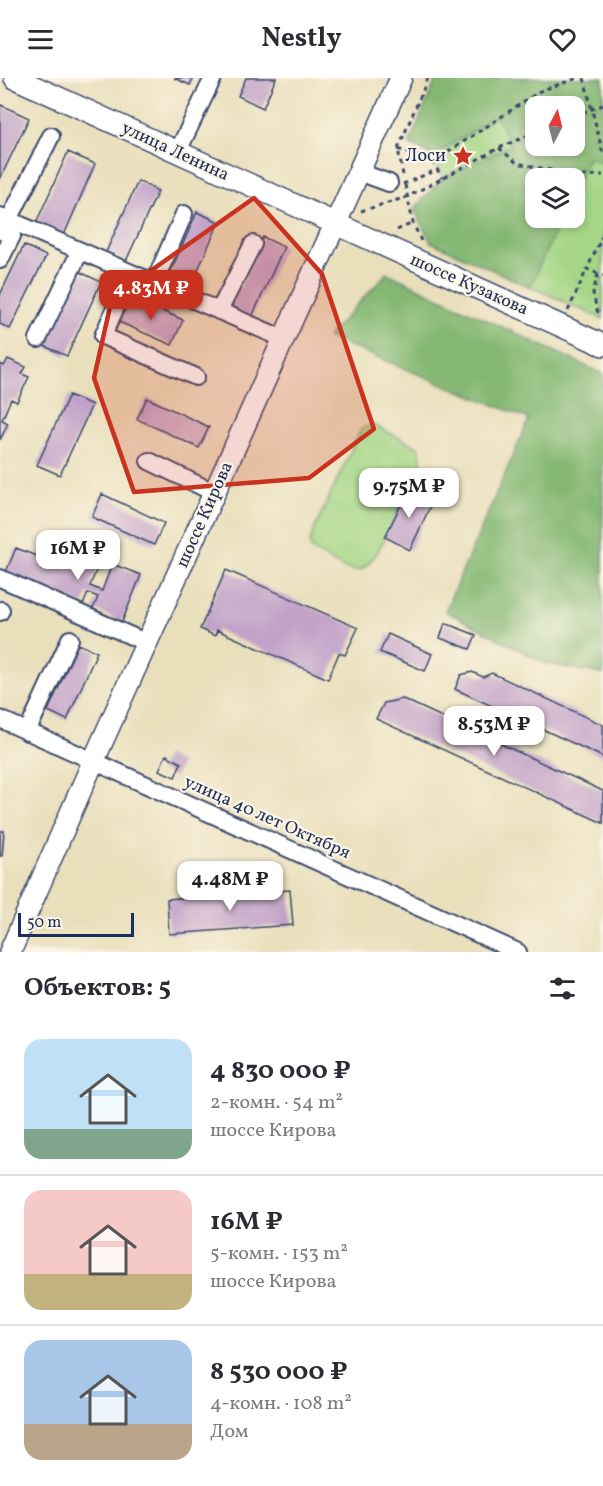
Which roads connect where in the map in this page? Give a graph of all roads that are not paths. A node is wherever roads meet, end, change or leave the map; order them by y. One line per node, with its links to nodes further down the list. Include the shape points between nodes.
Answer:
1 (15, 78): 4 (main road, улица Ленина)
2 (213, 78): 6 (street)
3 (401, 78): 7 (main road, шоссе Кирова)
4 (40, 83): 6 (main road, улица Ленина)
5 (51, 136): 10 (street)
6 (177, 153): 11 (main road, улица Ленина)
7 (359, 172): 8 (street); 11 (main road, шоссе Кирова)
8 (389, 183)
9 (184, 214): 16 (street)
10 (5, 218): 13 (street); 14 (street, via 3,231 12,236)
11 (336, 225): 19 (main road, шоссе Кирова); 20 (main road, шоссе Кузакова)
12 (253, 244): 17 (street)
13 (80, 251): 15 (street); 18 (street)
14 (0, 260)
15 (131, 273): 16 (street); 21 (street, via 103,336)
16 (154, 283): 17 (street)
17 (219, 311): 19 (street)
18 (38, 339)
19 (284, 339): 23 (main road, шоссе Кирова)
20 (602, 343)
21 (196, 377)
22 (149, 462): 23 (street)
23 (215, 493): 26 (main road, шоссе Кирова)
24 (0, 578): 26 (street)
25 (70, 639): 28 (street)
26 (147, 643): 29 (main road, шоссе Кирова)
27 (0, 720): 28 (street, улица 40 лет Октября)
28 (27, 732): 29 (street, улица 40 лет Октября)
29 (93, 762): 30 (main road, шоссе Кирова); 31 (street, улица 40 лет Октября)
30 (10, 952)
31 (518, 952)

